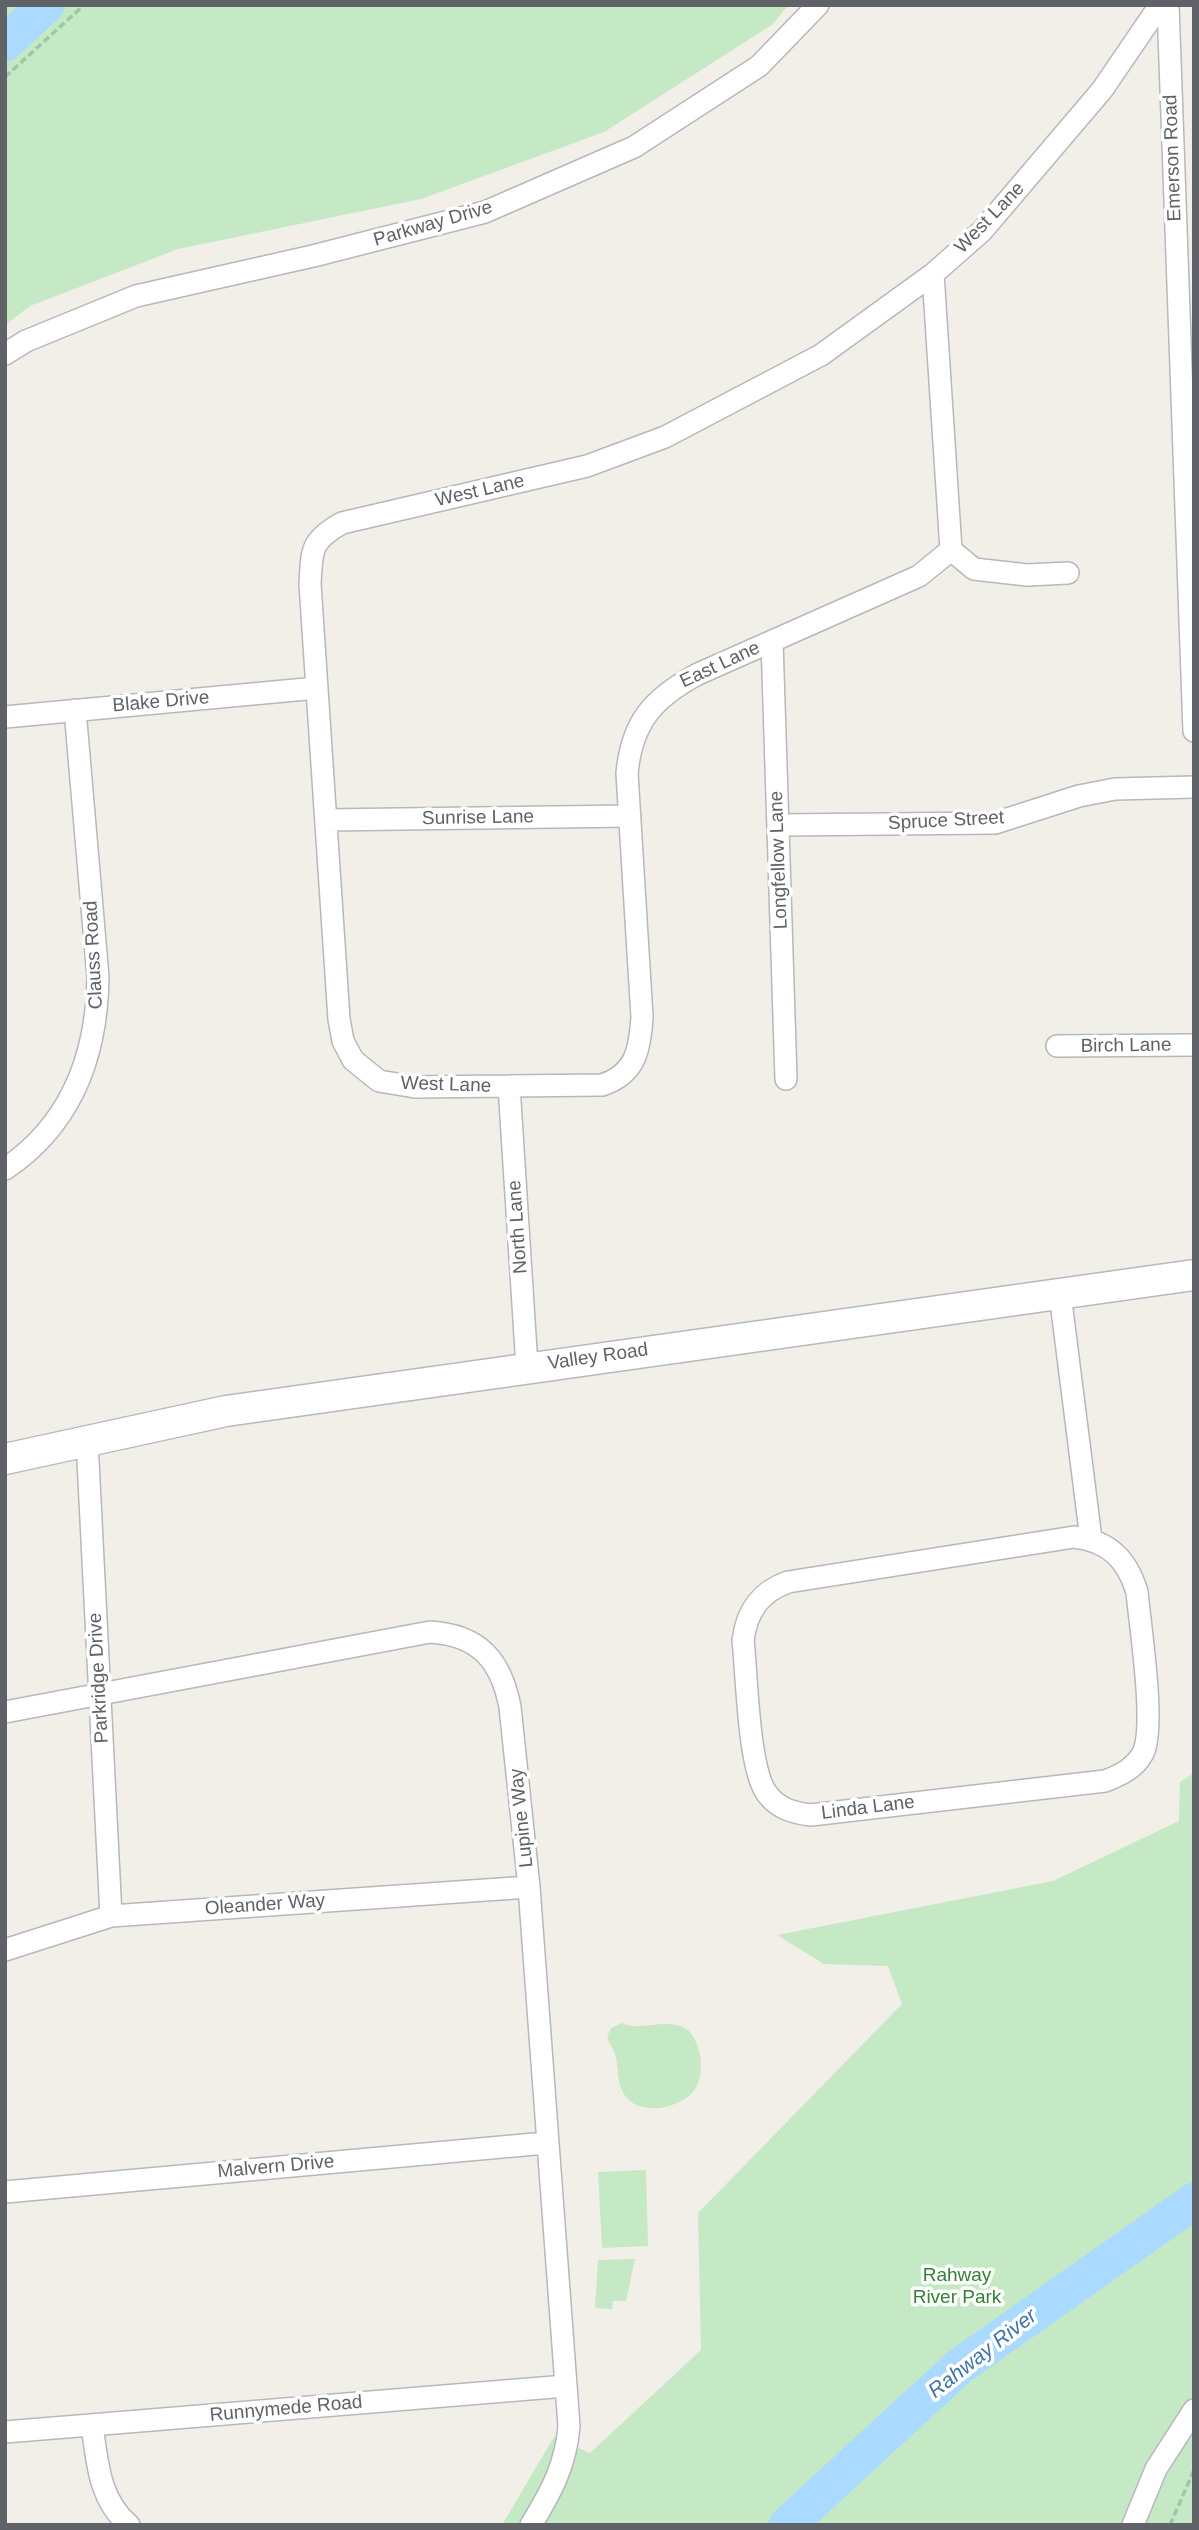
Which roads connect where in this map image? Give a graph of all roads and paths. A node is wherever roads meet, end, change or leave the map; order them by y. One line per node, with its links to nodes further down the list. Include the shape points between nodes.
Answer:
1 (84, 5): 5 (path)
2 (818, 5): 7 (street, Parkway Drive, via 759,66 634,147 485,212 136,296)
3 (1160, 5): 6 (street, West Lane, via 1057,146 982,231)
4 (1168, 5): 14 (street, Emerson Road)
5 (5, 77)
6 (933, 274): 8 (street); 11 (street, West Lane, via 821,355 665,437 587,466 342,523 320,535 312,551 310,584)
7 (5, 354)
8 (951, 551): 9 (street, via 974,569 1027,575); 10 (street, East Lane, via 919,576)
9 (1068, 573)
10 (772, 641): 16 (street, East Lane, via 669,690 646,714 630,743); 18 (street, Longfellow Lane)
11 (317, 688): 12 (street, Blake Drive); 17 (street, West Lane)
12 (75, 710): 13 (street, Blake Drive); 23 (street, Clauss Road, via 98,1010 92,1048 80,1081 43,1137)
13 (5, 717)
14 (1194, 731)
15 (1194, 787): 18 (street, Spruce Street, via 1115,789 995,823)
16 (630, 816): 17 (street, Sunrise Lane); 22 (street, East Lane, via 642,1017 639,1051 632,1066 602,1085)
17 (326, 820): 22 (street, West Lane, via 339,1019 353,1060 379,1081 415,1087)
18 (778, 825): 21 (street, Longfellow Lane)
19 (1194, 1045): 20 (street, Birch Lane)
20 (1057, 1046)
21 (786, 1079)
22 (509, 1086): 26 (street, North Lane)
23 (5, 1169)
24 (1194, 1275): 25 (street, Valley Road)
25 (1060, 1294): 26 (street, Valley Road); 29 (street)
26 (527, 1367): 27 (street, Valley Road, via 226,1411)
27 (88, 1441): 28 (street, Valley Road); 30 (street, Parkridge Drive)
28 (5, 1459)
29 (1091, 1539): 29 (street, Linda Lane, via 1061,1539 802,1580 766,1592 746,1622 743,1640 756,1769 767,1795 779,1806 811,1815 1105,1781 1134,1766 1148,1737 1137,1592 1121,1557)
30 (100, 1694): 31 (street, Lupine Way); 32 (street, Lupine Way, via 413,1634 446,1633 462,1638 489,1656 506,1683); 33 (street, Parkridge Drive)
31 (5, 1712)
32 (529, 1887): 33 (street, Oleander Way); 35 (street, Lupine Way)
33 (111, 1916): 34 (street, Oleander Way)
34 (5, 1950)
35 (546, 2143): 36 (street, Malvern Drive); 37 (street, Lupine Way)
36 (5, 2192)
37 (566, 2386): 39 (street, Runnymede Road); 43 (street, Lupine Way, via 567,2454 555,2486)
38 (1194, 2410): 44 (street, via 1156,2469)
39 (92, 2425): 40 (street, Runnymede Road); 42 (street, via 108,2502)
40 (5, 2432)
41 (1194, 2470): 45 (path)
42 (129, 2525)
43 (531, 2525)
44 (1133, 2525)
45 (1170, 2525)

